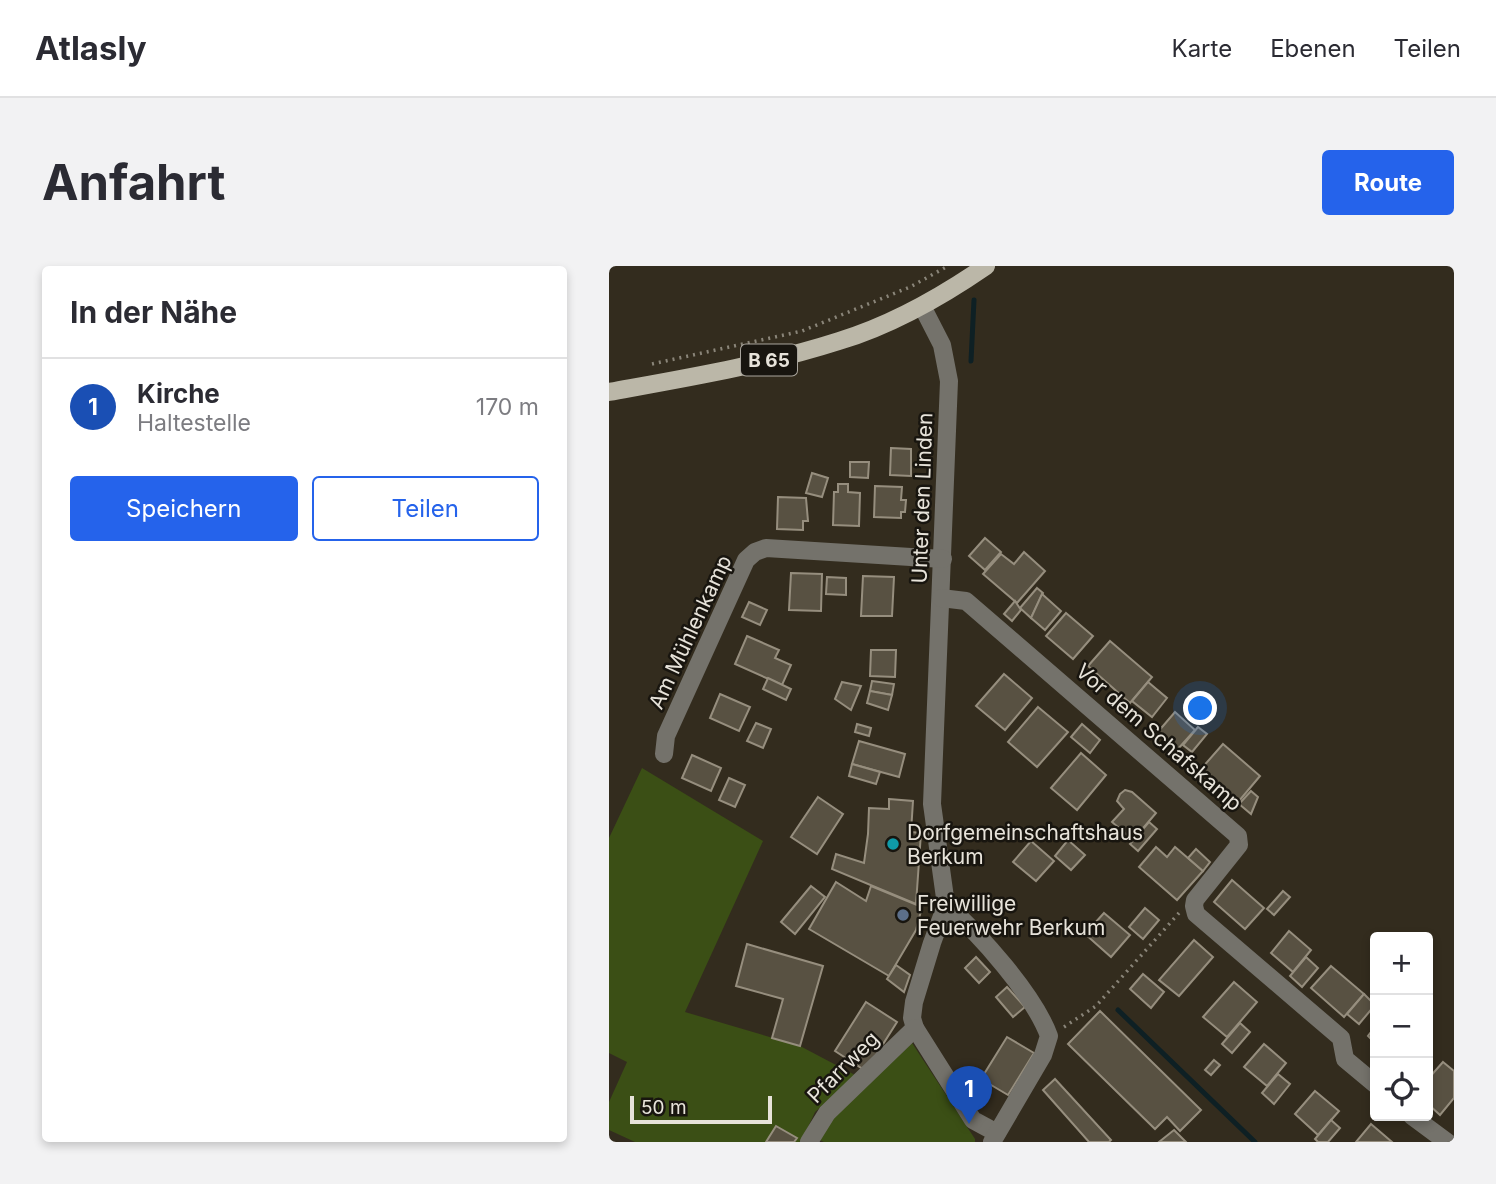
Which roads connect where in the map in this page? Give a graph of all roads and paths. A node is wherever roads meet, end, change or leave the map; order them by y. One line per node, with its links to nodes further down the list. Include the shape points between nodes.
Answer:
1 (948, 266): 4 (path, via 910,287 802,331)
2 (986, 266): 3 (main road, B 65)
3 (922, 306): 5 (main road, B 65, via 841,341 747,366); 6 (street, Unter den Linden, via 942,345 949,381)
4 (647, 365)
5 (609, 392)
6 (943, 559): 7 (street, Unter den Linden); 8 (street, Am Mühlenkamp, via 766,548 755,552 746,560 666,736)
7 (941, 598): 9 (street, Unter den Linden, via 932,804); 10 (street, Vor dem Schafskamp, via 967,601 1238,836 1239,845)
8 (664, 754)
9 (946, 905): 11 (street, Unter den Linden, via 914,1002); 12 (street, via 966,922 1034,1005)
10 (1194, 906): 12 (path, via 1176,914 1096,1006); 13 (street, via 1196,914 1341,1038 1345,1059)
11 (915, 1028): 15 (street, via 973,1120); 16 (street, Pfarrweg, via 827,1113)
12 (1049, 1036): 15 (street, via 1043,1055)
13 (1370, 1080)
14 (1419, 1121): 17 (street)
15 (995, 1138)
16 (809, 1142)
17 (1447, 1142)

